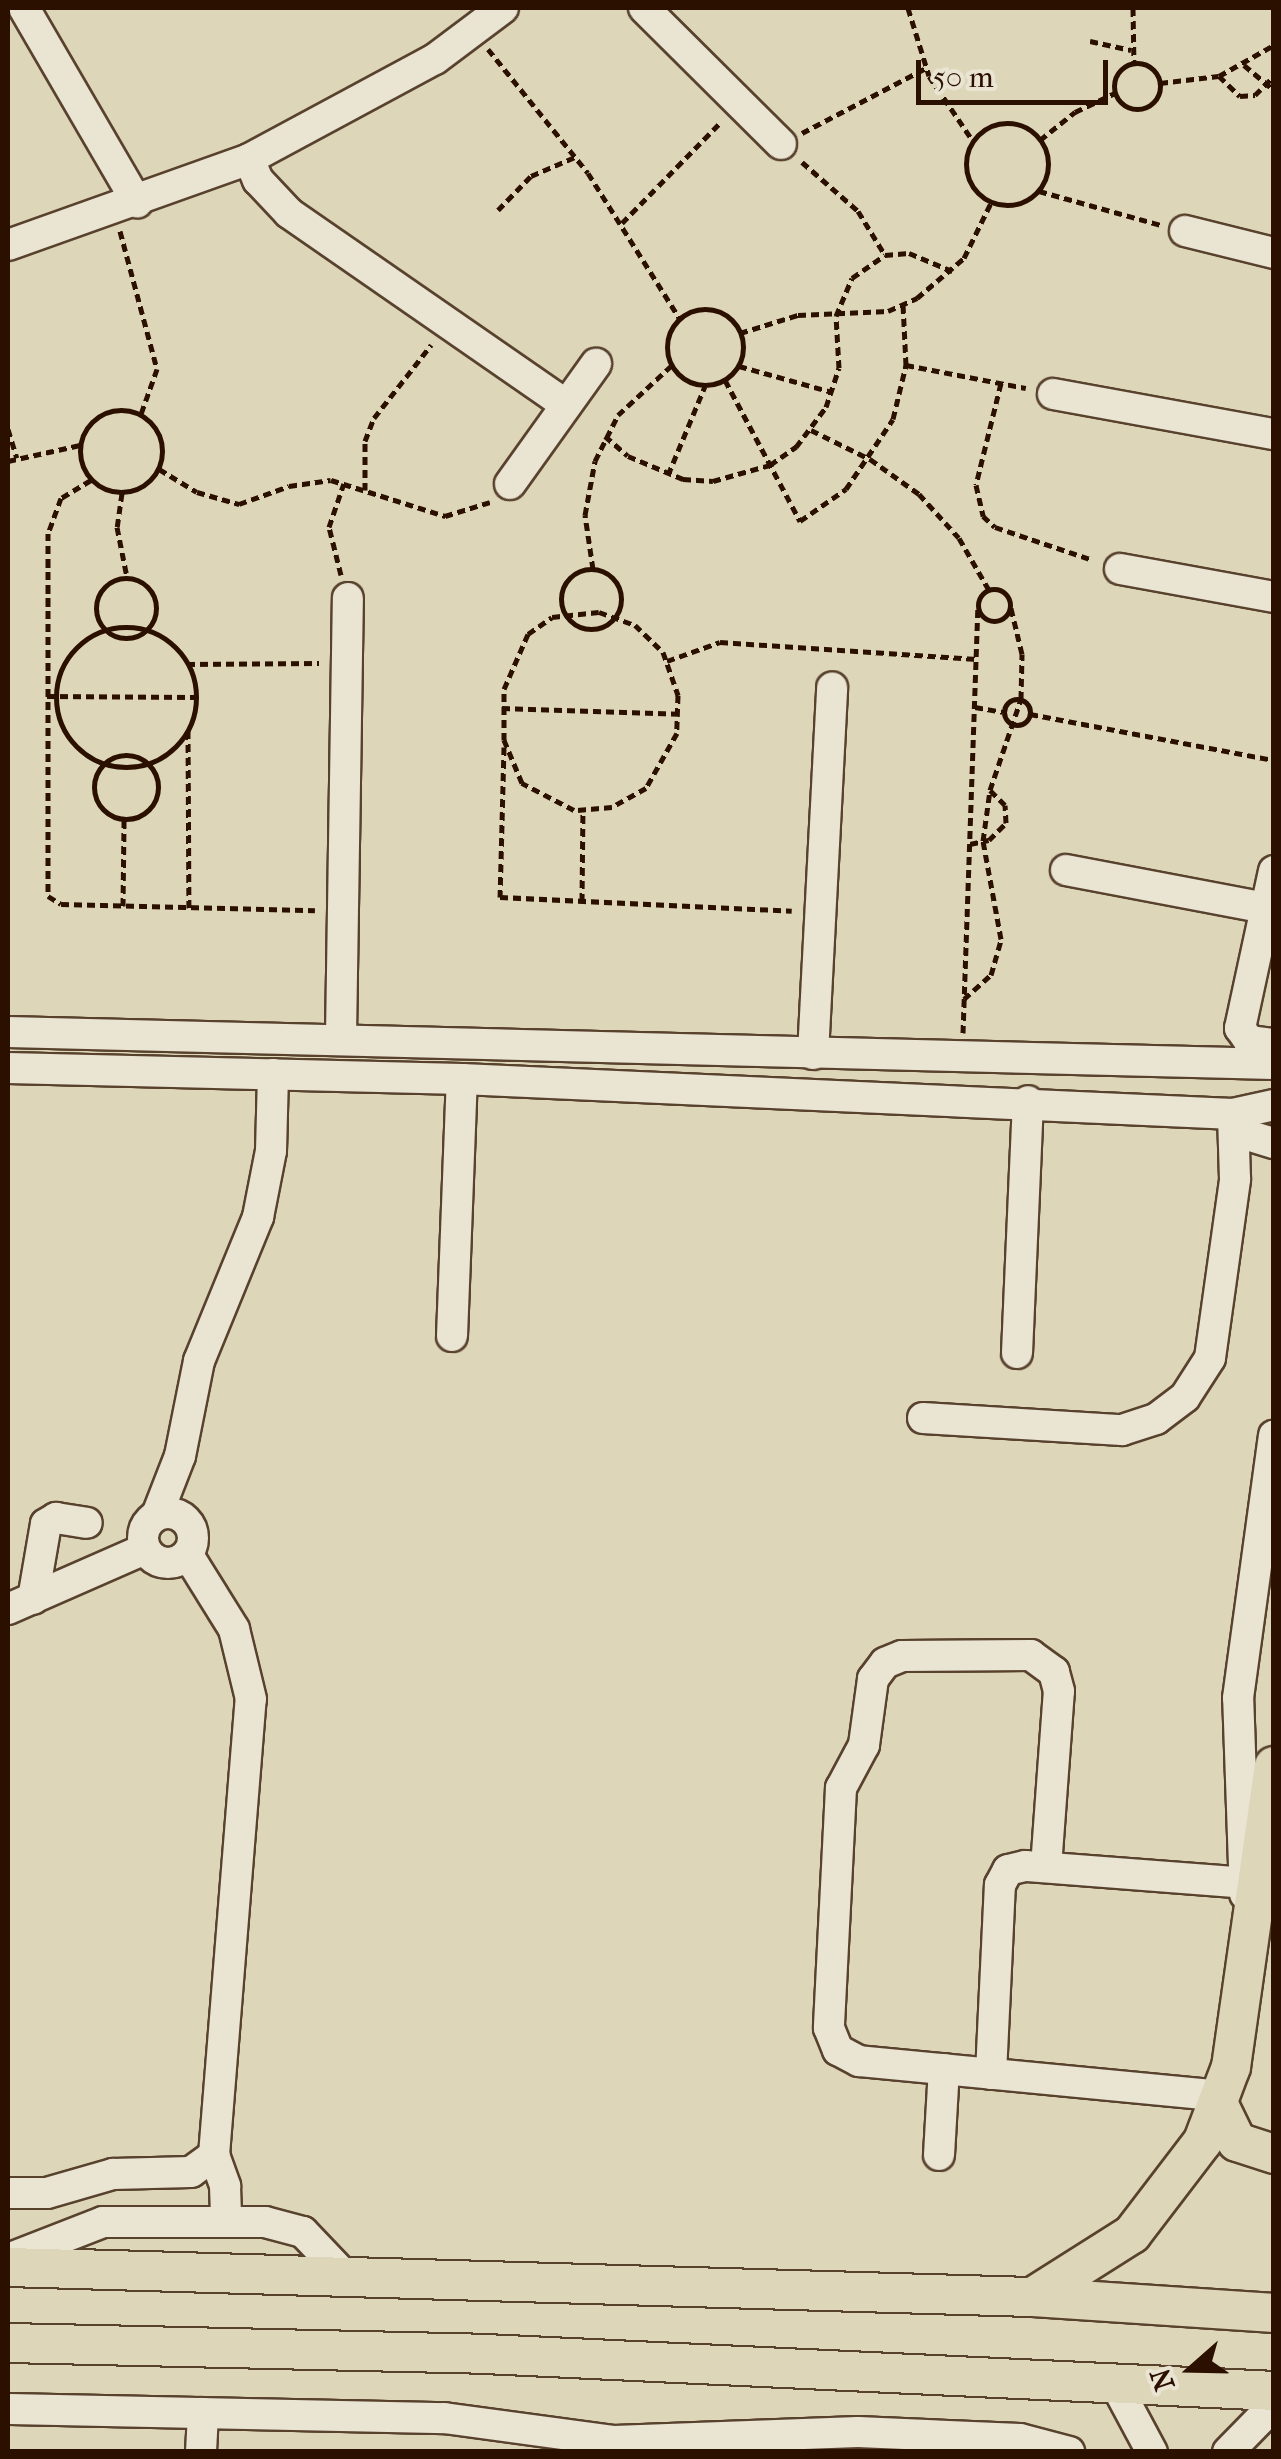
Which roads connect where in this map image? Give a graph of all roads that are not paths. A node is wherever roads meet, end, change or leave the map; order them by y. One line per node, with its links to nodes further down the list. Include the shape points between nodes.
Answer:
1 (24, 8): 6 (street)
2 (503, 8): 5 (street, via 340,115)
3 (644, 8): 4 (street)
4 (781, 144)
5 (250, 159): 6 (street); 12 (street, via 289,213)
6 (125, 205): 8 (street)
7 (1185, 230): 9 (street)
8 (8, 245)
9 (1274, 253)
10 (596, 364): 12 (street)
11 (1053, 394): 13 (street)
12 (566, 405): 14 (street)
13 (1274, 434)
14 (510, 484)
15 (1120, 569): 16 (street)
16 (1274, 597)
17 (348, 598): 23 (street)
18 (832, 687): 25 (street)
19 (1066, 870): 21 (street)
20 (1274, 871): 21 (street)
21 (1266, 908): 24 (street, via 1240,1028 1250,1041)
22 (8, 1032): 23 (street)
23 (342, 1036): 25 (street)
24 (1274, 1044)
25 (813, 1054): 26 (street)
26 (1274, 1064)
27 (8, 1068): 28 (street)
28 (273, 1074): 29 (street); 38 (street, via 262,1203 200,1360)
29 (462, 1079): 30 (street); 34 (street)
30 (1028, 1101): 32 (street); 35 (street)
31 (1274, 1105): 32 (street)
32 (1232, 1114): 33 (street, via 1247,1134); 36 (street, via 1236,1179 1210,1358 1185,1397 1156,1419 1122,1430)
33 (1274, 1143)
34 (452, 1336)
35 (1017, 1354)
36 (923, 1418)
37 (1274, 1435): 46 (street, via 1238,1698)
38 (180, 1456): 39 (street); 41 (street)
39 (157, 1515): 41 (street, via 176,1514); 42 (street, via 144,1530)
40 (87, 1523): 43 (street, via 56,1518 46,1524)
41 (189, 1541): 42 (street, via 160,1562); 53 (street, via 234,1629 251,1699)
42 (145, 1549): 43 (street)
43 (20, 1604)
44 (1274, 1766): 47 (main road)
45 (1046, 1867): 46 (street); 48 (street, via 1060,1691 1054,1672 1030,1655 902,1656 885,1662 873,1678 864,1745 842,1788 829,2028 847,2058); 49 (street, via 1016,1866 1000,1885)
46 (1244, 1883): 47 (street)
47 (1249, 1944): 50 (main road)
48 (944, 2069): 49 (street); 52 (street)
49 (990, 2074): 50 (street)
50 (1220, 2100): 51 (main road, via 1237,2142); 60 (main road, via 1183,2175 1146,2220 1102,2258)
51 (1274, 2154)
52 (939, 2156)
53 (202, 2164): 54 (street, via 113,2174 47,2193); 55 (street); 56 (street, via 225,2186)
54 (8, 2193)
55 (189, 2221): 56 (street); 57 (street, via 103,2222)
56 (226, 2221): 59 (street, via 289,2226 315,2241)
57 (8, 2259)
58 (8, 2267): 59 (main road)
59 (342, 2273): 60 (main road)
60 (1034, 2296): 61 (main road)
61 (1274, 2313)
62 (8, 2342): 63 (main road, via 485,2354)
63 (1116, 2385): 64 (main road); 72 (street)
64 (1274, 2391)
65 (1274, 2405): 73 (street)
66 (8, 2410): 67 (street)
67 (203, 2414): 69 (street, via 444,2418); 70 (street)
68 (856, 2442): 69 (street); 71 (street, via 1020,2439)
69 (614, 2446)
70 (201, 2452)
71 (1069, 2452)
72 (1152, 2452)
73 (1228, 2452)

